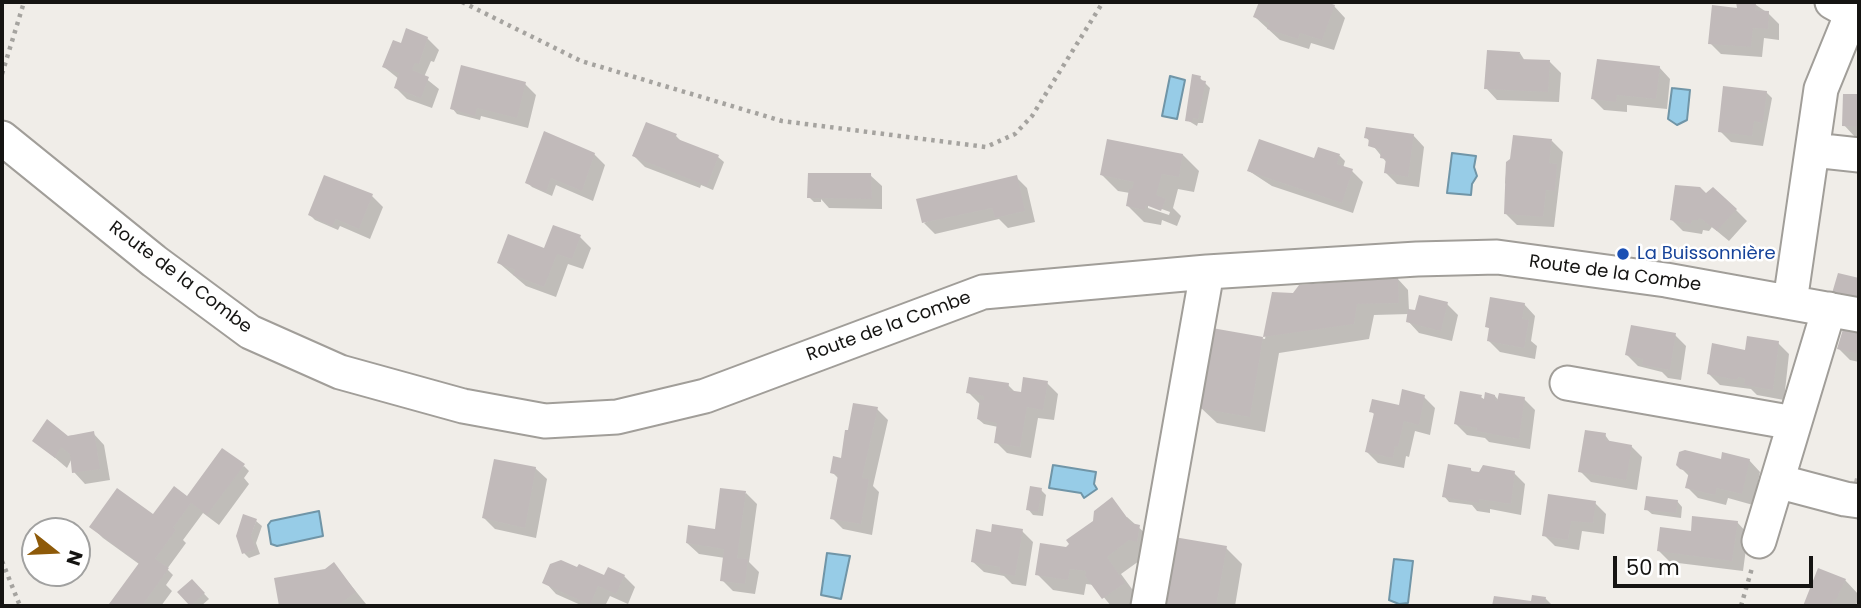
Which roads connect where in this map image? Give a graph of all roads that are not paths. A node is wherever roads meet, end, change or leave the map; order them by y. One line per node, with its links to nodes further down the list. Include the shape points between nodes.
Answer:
1 (1847, 8): 3 (street, via 1821,89)
2 (2, 138): 5 (street, Route de la Combe, via 250,332 340,372 463,406 545,421 617,417 705,396 983,292)
3 (1813, 150): 4 (street); 6 (street)
4 (1859, 155)
5 (1207, 272): 6 (street, Route de la Combe, via 1497,257); 13 (street)
6 (1790, 302): 7 (street, Route de la Combe)
7 (1844, 312): 9 (street)
8 (1567, 383): 9 (street)
9 (1794, 423): 10 (street)
10 (1777, 481): 11 (street); 12 (street)
11 (1859, 500)
12 (1759, 541)
13 (1148, 606)

